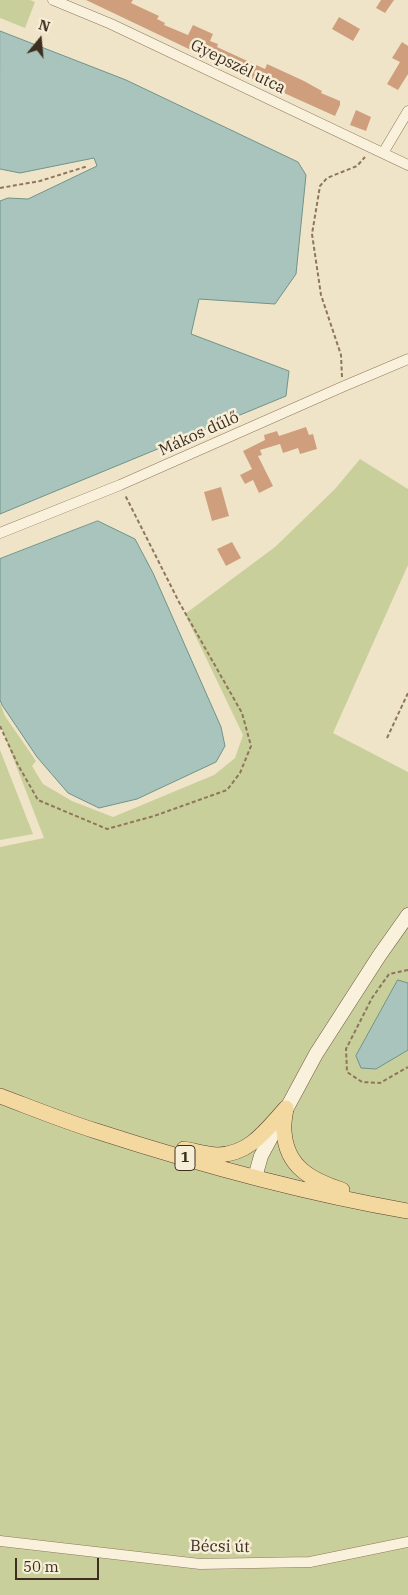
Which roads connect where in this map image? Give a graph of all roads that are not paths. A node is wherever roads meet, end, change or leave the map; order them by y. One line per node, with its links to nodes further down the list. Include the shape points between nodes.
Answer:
1 (53, 0): 3 (street, Gyepszél utca, via 112,24)
2 (408, 111): 3 (street)
3 (378, 151): 4 (street, Gyepszél utca)
4 (408, 165)
5 (408, 359): 6 (street, Mákos dűlő, via 120,485)
6 (0, 533)
7 (408, 915): 9 (street, via 378,956)
8 (0, 1096): 10 (main road, 1)
9 (286, 1108): 10 (main road, via 252,1144 232,1153 217,1155); 11 (street, via 261,1156); 12 (main road, via 284,1131 287,1151 302,1172)
10 (116, 1137): 11 (main road, 1)
11 (255, 1177): 12 (main road, 1)
12 (328, 1190): 13 (main road, 1)
13 (405, 1211)
14 (0, 1542): 15 (street, Bécsi út, via 200,1564 310,1562)
15 (408, 1542)

